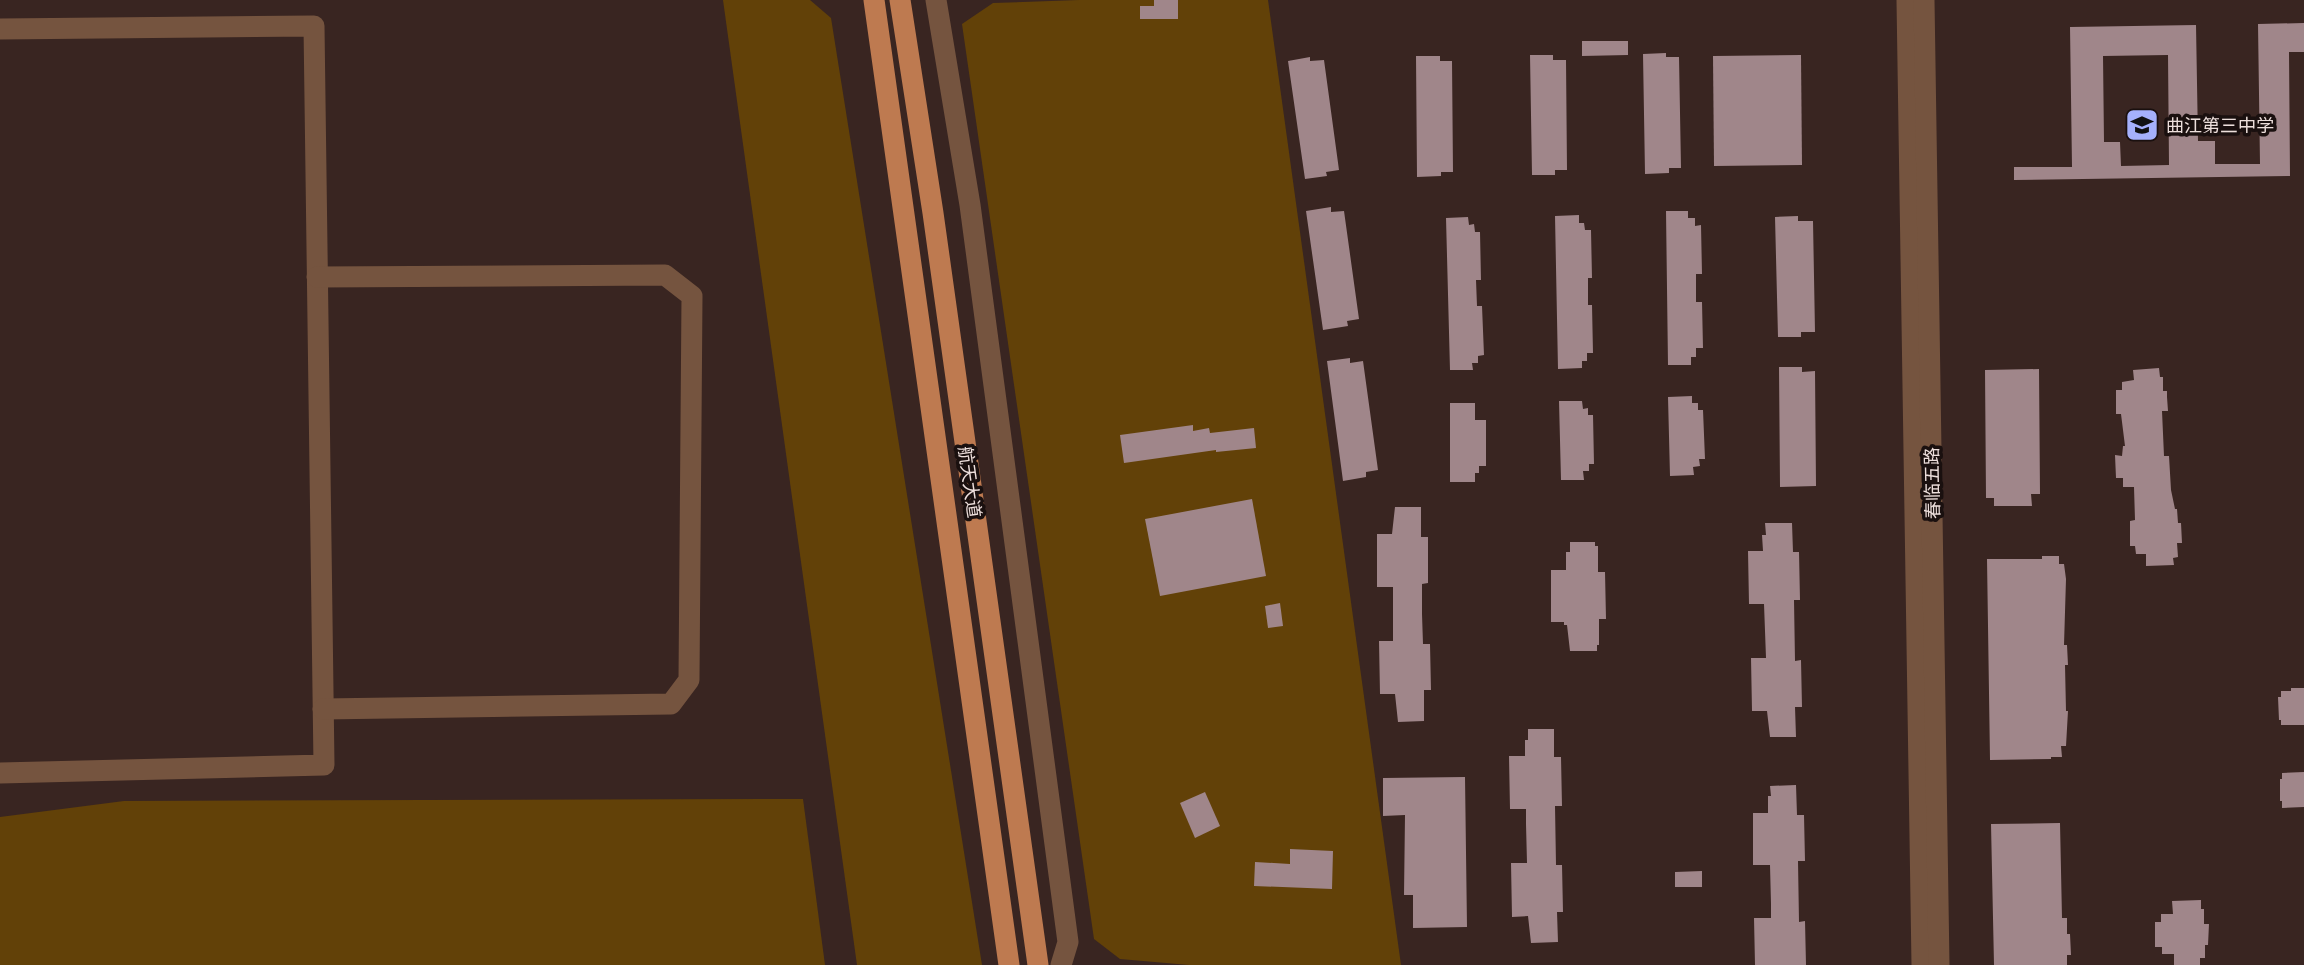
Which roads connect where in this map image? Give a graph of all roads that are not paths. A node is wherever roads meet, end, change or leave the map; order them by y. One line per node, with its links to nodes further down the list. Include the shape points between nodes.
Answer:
1 (874, 0): 10 (main road, 航天大道)
2 (900, 0): 11 (main road, 航天大道)
3 (936, 0): 12 (street, via 970,205 1068,942)
4 (1906, 0): 13 (street, 春临五路)
5 (1924, 0): 14 (street, 春临五路)
6 (0, 29): 7 (street, via 314,26)
7 (317, 277): 8 (street); 8 (street, via 665,275 692,296 689,680 671,704)
8 (323, 709): 9 (street, via 324,765)
9 (0, 773)
10 (1009, 965)
11 (1038, 965)
12 (1061, 965)
13 (1922, 965)
14 (1939, 965)

